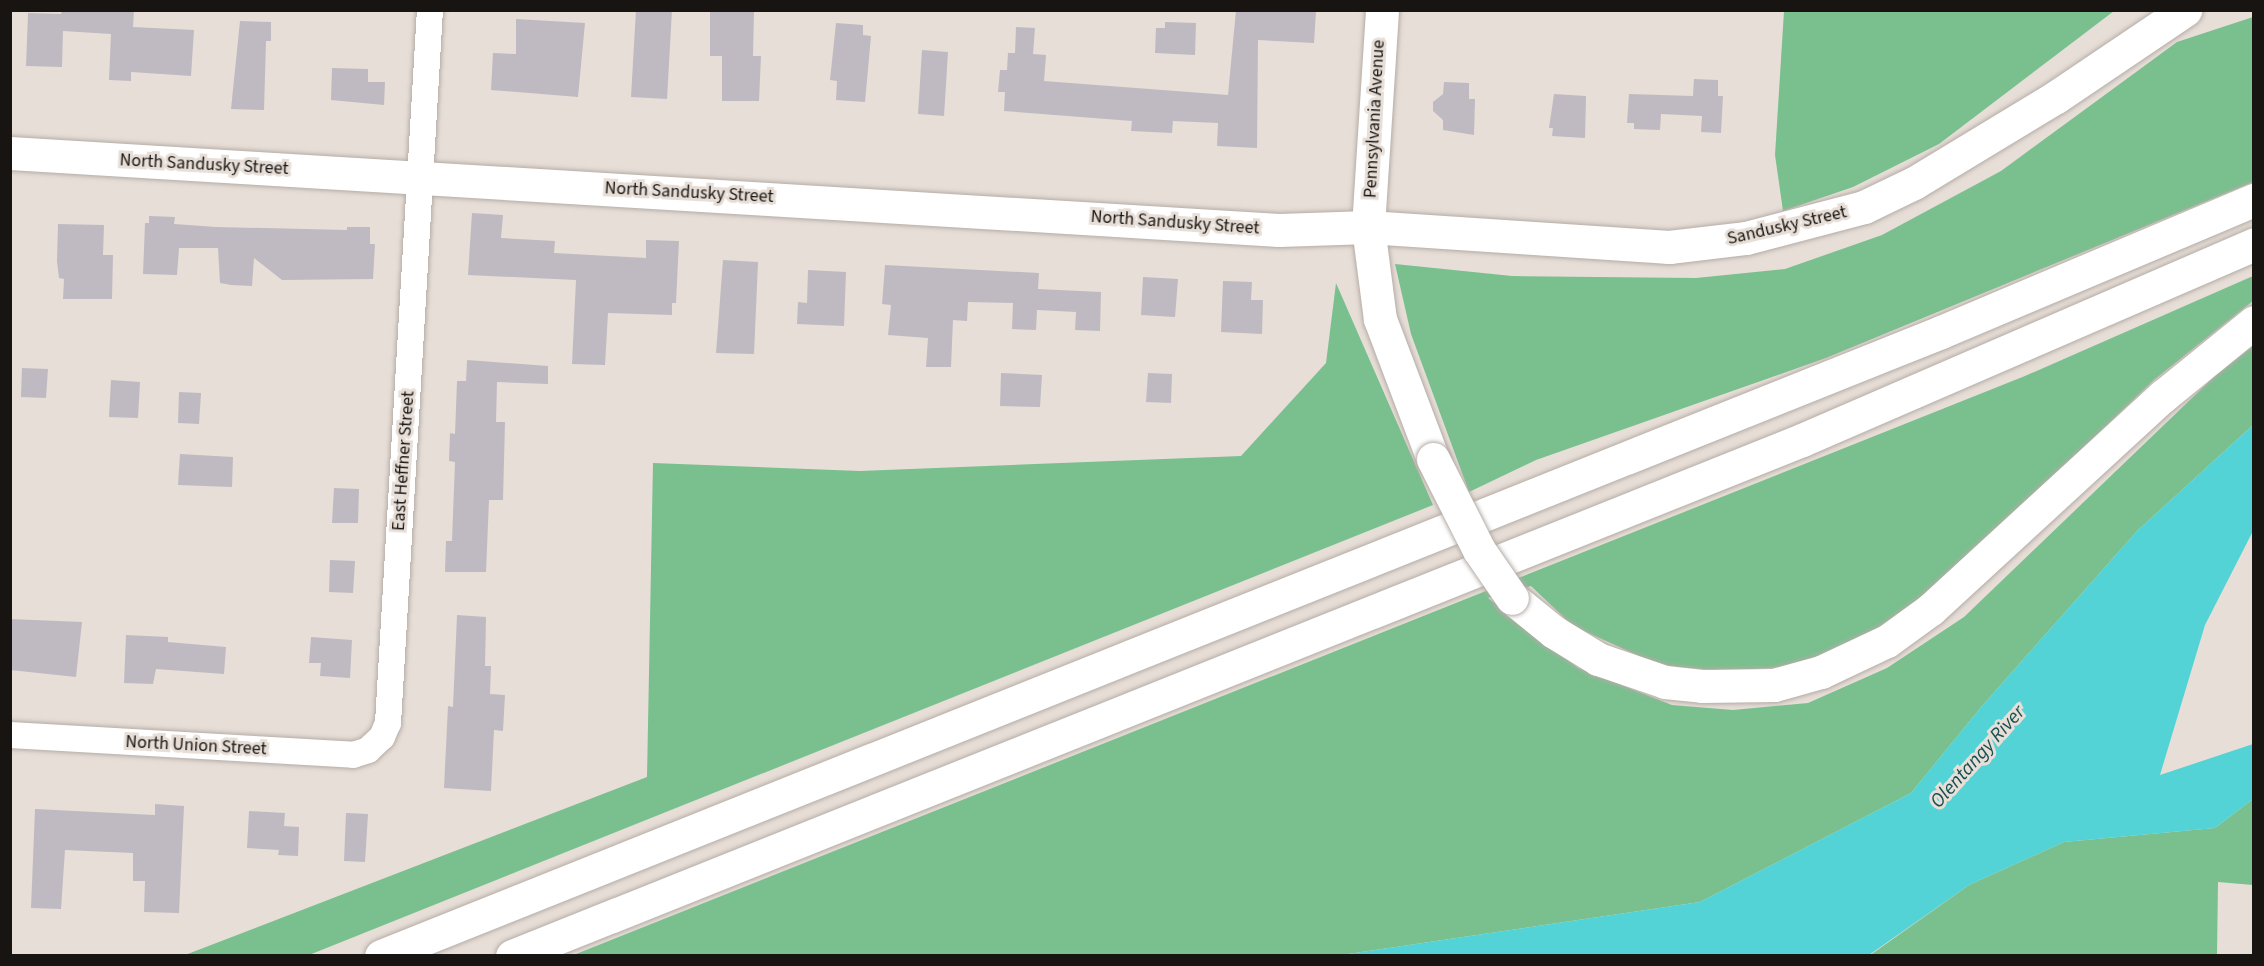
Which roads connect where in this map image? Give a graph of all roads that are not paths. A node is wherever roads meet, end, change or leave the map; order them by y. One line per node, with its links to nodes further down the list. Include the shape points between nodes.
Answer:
1 (430, 10): 5 (street, East Heffner Street)
2 (1382, 10): 7 (main road, Pennsylvania Avenue)
3 (2186, 10): 7 (main road, Sandusky Street, via 2056,97 1914,183 1864,207 1812,224 1746,238 1669,247)
4 (10, 153): 5 (main road, North Sandusky Street)
5 (421, 177): 7 (main road, North Sandusky Street, via 1278,230); 11 (street, East Heffner Street, via 388,723)
6 (2253, 200): 12 (main road, via 1941,332)
7 (1368, 227): 9 (main road, Pennsylvania Avenue, bridge, via 1380,319 1433,459 1479,550 1512,598 1554,632 1598,659 1665,682 1702,687 1774,685 1821,672 1887,640 1931,609 2163,396)
8 (2253, 244): 13 (main road, via 1802,440)
9 (2253, 322)
10 (10, 735): 11 (street, North Union Street, via 353,755)
11 (378, 742)
12 (381, 956)
13 (512, 956)

